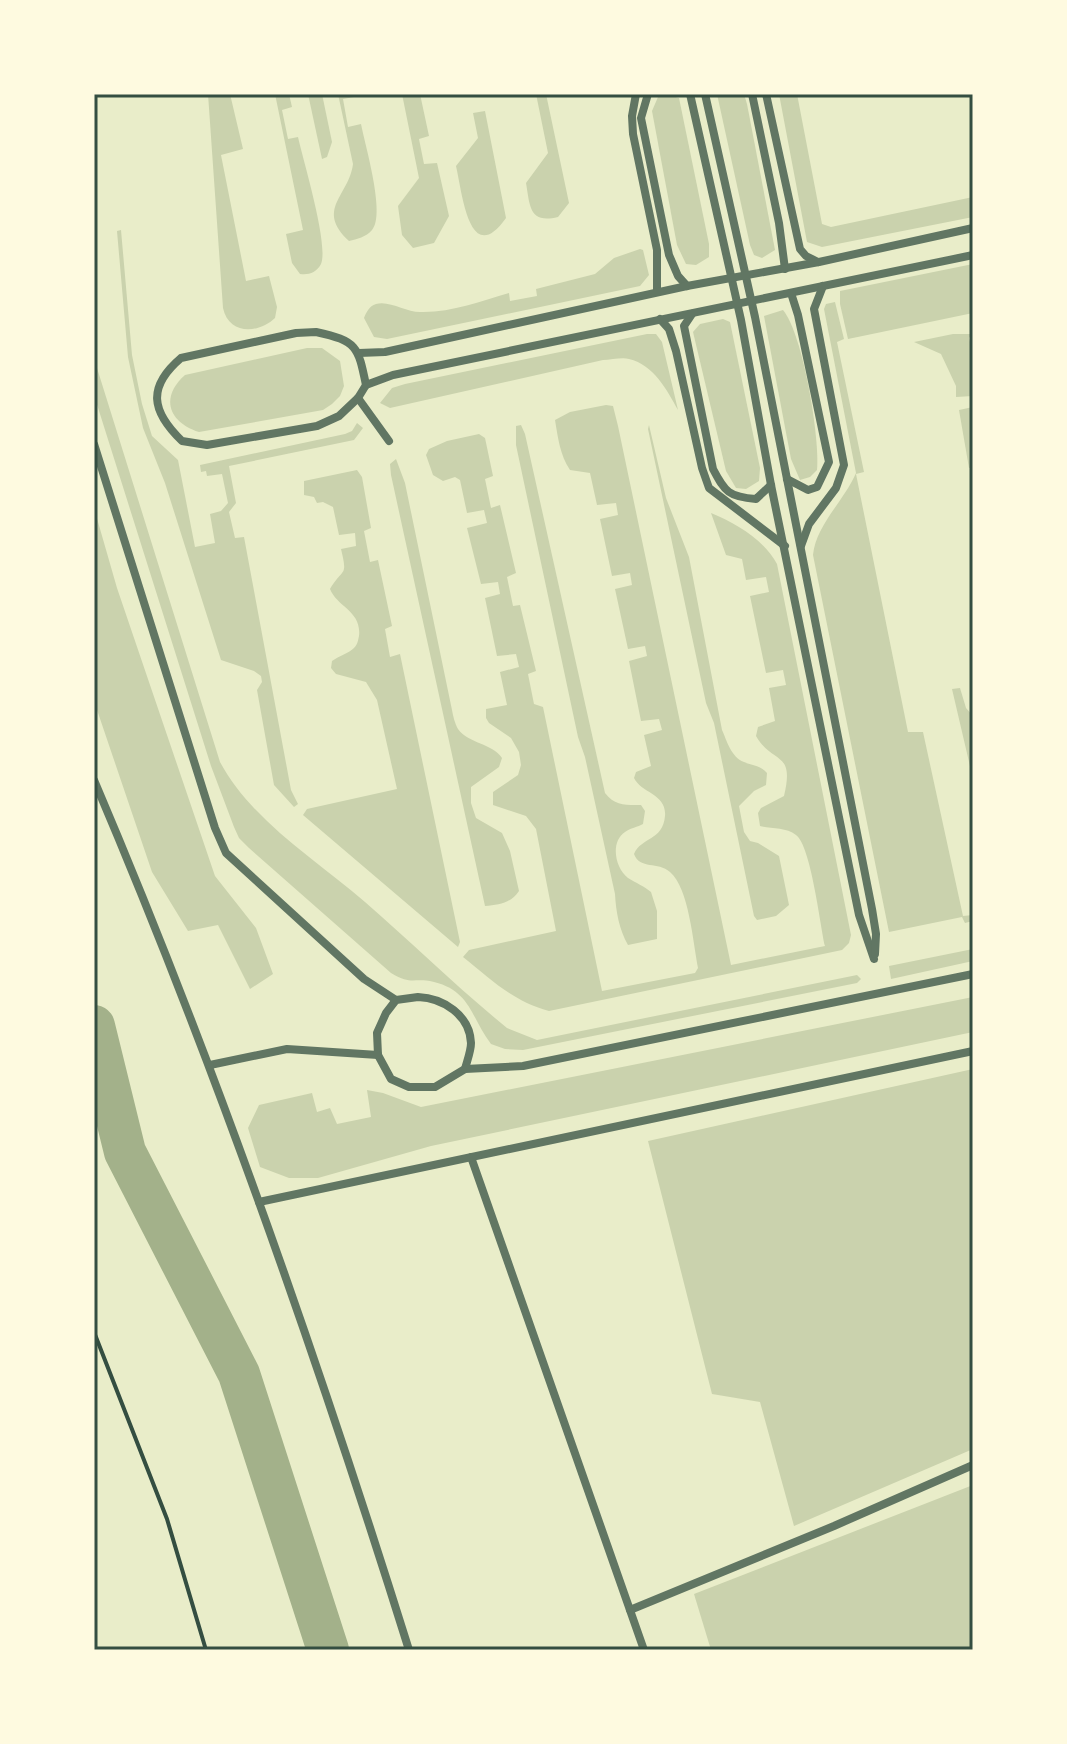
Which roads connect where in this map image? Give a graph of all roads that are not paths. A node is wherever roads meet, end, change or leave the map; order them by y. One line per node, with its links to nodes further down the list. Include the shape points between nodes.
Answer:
1 (636, 94): 13 (street, via 633,134 657,250)
2 (648, 94): 11 (street, via 641,118 672,266)
3 (690, 94): 23 (street, via 741,320)
4 (705, 94): 22 (street)
5 (752, 94): 10 (street)
6 (766, 94): 9 (street, via 800,249)
7 (973, 228): 9 (street)
8 (973, 255): 12 (street)
9 (819, 262): 10 (street)
10 (785, 269): 11 (street)
11 (687, 286): 13 (street)
12 (823, 286): 14 (street); 25 (street, via 814,309 844,465)
13 (657, 292): 17 (street, via 385,352)
14 (791, 293): 15 (street); 22 (street, via 829,462 817,487 800,488)
15 (694, 312): 16 (street); 23 (street, via 684,326 713,469 723,489 738,498 756,499)
16 (660, 319): 18 (street); 24 (street, via 676,351 709,488)
17 (359, 353): 18 (street); 19 (street, via 348,342 316,332 200,352 169,368 158,383 156,403 162,419 182,441 207,445 317,426 339,416)
18 (366, 385): 19 (street)
19 (358, 398): 20 (street)
20 (389, 441)
21 (94, 444): 28 (street, via 226,853 364,979)
22 (787, 479): 25 (street)
23 (771, 485): 24 (street)
24 (785, 546): 25 (street, via 859,915 874,959 872,909)
25 (800, 547)
26 (94, 780): 31 (street)
27 (973, 974): 32 (street, via 523,1066)
28 (396, 1000): 30 (street, via 377,1033); 32 (street, via 435,998 453,1008 471,1043)
29 (973, 1051): 33 (street)
30 (378, 1055): 31 (street, via 287,1049); 32 (street, via 391,1079 409,1087 435,1087)
31 (210, 1065): 34 (street)
32 (465, 1069)
33 (471, 1157): 34 (street); 36 (street)
34 (259, 1202): 37 (street)
35 (973, 1465): 36 (street)
36 (630, 1610): 38 (street)
37 (409, 1650)
38 (644, 1650)

